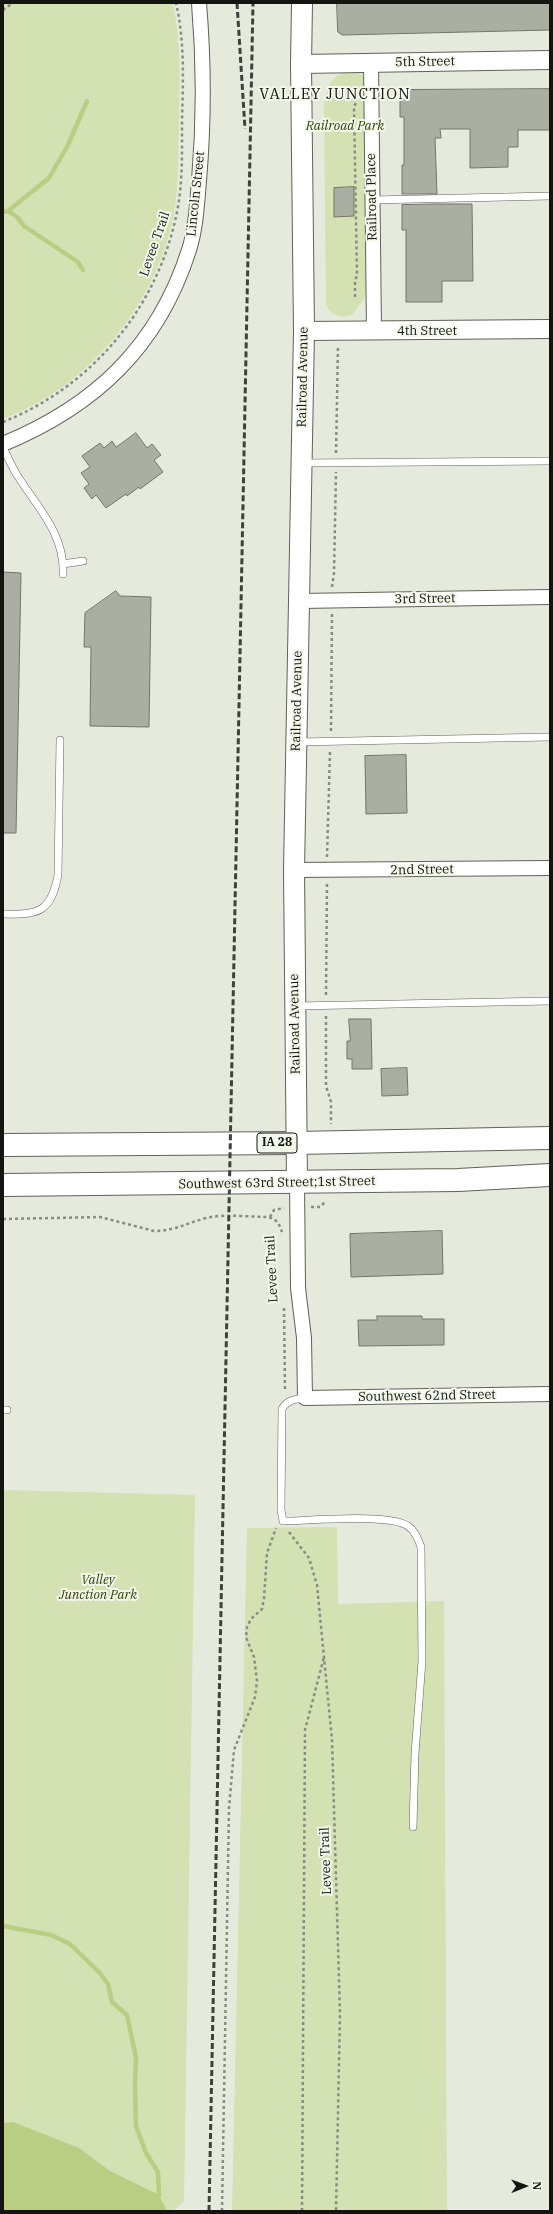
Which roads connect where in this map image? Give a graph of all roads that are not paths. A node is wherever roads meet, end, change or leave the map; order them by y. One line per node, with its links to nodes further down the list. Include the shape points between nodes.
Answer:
1 (199, 3): 11 (street, Lincoln Street, via 203,73 201,164 197,208 189,250 173,288 145,337 105,383 61,416)
2 (302, 3): 5 (main road, Railroad Avenue)
3 (550, 60): 4 (street, 5th Street)
4 (371, 63): 5 (street, 5th Street); 7 (street, Railroad Place)
5 (301, 64): 9 (main road, Railroad Avenue)
6 (550, 196): 7 (lane)
7 (372, 200): 10 (street, Railroad Place)
8 (550, 329): 10 (street, 4th Street)
9 (304, 331): 10 (street, 4th Street); 14 (main road, Railroad Avenue)
10 (374, 331)
11 (3, 444)
12 (3, 448): 16 (lane, via 16,474 57,536)
13 (550, 461): 14 (lane)
14 (302, 463): 19 (main road, Railroad Avenue)
15 (83, 561): 16 (lane)
16 (63, 564): 17 (lane)
17 (63, 574)
18 (550, 598): 19 (street, 3rd Street)
19 (300, 601): 22 (main road, Railroad Avenue)
20 (550, 737): 22 (lane)
21 (60, 740): 25 (lane, via 58,875 55,893 46,906 34,913)
22 (297, 742): 24 (main road, Railroad Avenue)
23 (550, 868): 24 (street, 2nd Street)
24 (294, 870): 27 (main road, Railroad Avenue)
25 (3, 914)
26 (550, 1001): 27 (lane)
27 (295, 1006): 29 (main road, Railroad Avenue)
28 (550, 1138): 29 (main road, IA 28)
29 (296, 1143): 30 (main road, IA 28); 32 (main road, Railroad Avenue)
30 (3, 1145)
31 (550, 1175): 32 (main road, Southwest 63rd Street;1st Street, via 458,1180)
32 (297, 1182): 33 (main road, Southwest 63rd Street;1st Street); 35 (street, Railroad Avenue, via 298,1288 304,1338)
33 (3, 1186)
34 (550, 1394): 35 (street, Southwest 62nd Street)
35 (305, 1398): 36 (lane, via 290,1400 285,1404 281,1419 282,1521 354,1518 396,1521 408,1525 416,1534 421,1547 421,1687 415,1754)
36 (413, 1827)

